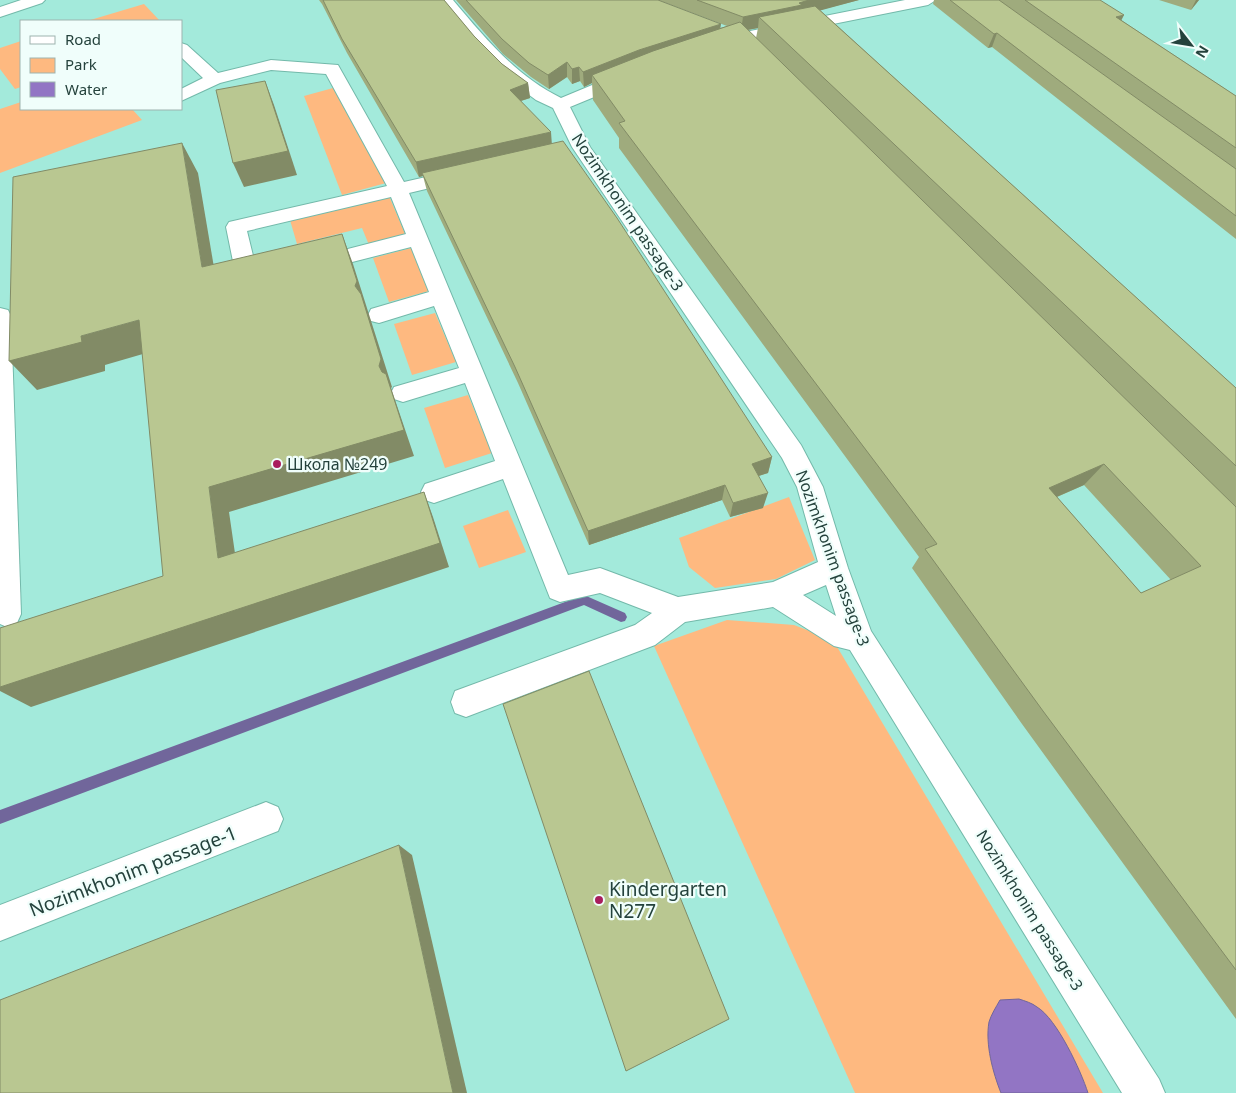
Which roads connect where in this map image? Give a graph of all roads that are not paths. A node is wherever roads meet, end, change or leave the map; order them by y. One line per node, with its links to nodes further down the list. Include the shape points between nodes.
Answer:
1 (37, 0): 4 (street)
2 (445, 0): 13 (street, via 488,52 516,79 543,98)
3 (928, 0): 6 (street)
4 (0, 12)
5 (712, 27): 6 (street)
6 (740, 38): 8 (street); 9 (street)
7 (182, 49): 11 (street)
8 (702, 50)
9 (761, 58)
10 (645, 70): 13 (street)
11 (214, 79): 12 (street); 15 (street, via 271,65 332,69)
12 (182, 95)
13 (560, 105): 24 (street, Nozimkhonim passage-3, via 573,149 792,452 810,487)
14 (477, 171): 15 (street)
15 (398, 189): 16 (street); 16 (street, via 236,227 248,281)
16 (418, 238): 17 (street)
17 (442, 296): 18 (street); 20 (street)
18 (379, 315)
19 (0, 316): 27 (street)
20 (473, 372): 21 (street); 22 (street)
21 (403, 393)
22 (511, 466): 23 (street); 26 (street, via 560,589 600,580)
23 (434, 492)
24 (834, 568): 25 (street); 28 (street, Nozimkhonim passage-3)
25 (776, 594): 26 (street); 28 (street, via 844,636)
26 (678, 610): 29 (street, via 645,635)
27 (7, 614)
28 (859, 638): 32 (street, Nozimkhonim passage-3)
29 (466, 702)
30 (266, 820): 31 (street, Nozimkhonim passage-1)
31 (0, 923)
32 (1145, 1093)

